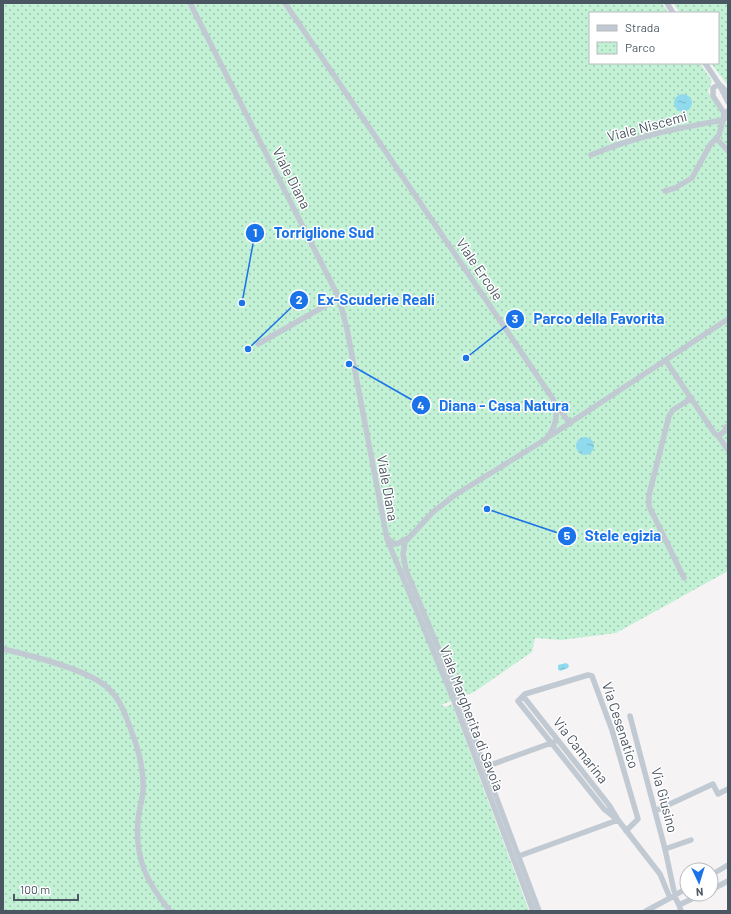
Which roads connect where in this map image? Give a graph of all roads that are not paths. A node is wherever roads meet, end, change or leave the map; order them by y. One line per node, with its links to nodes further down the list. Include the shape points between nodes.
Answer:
1 (190, 3): 14 (street, Viale Diana)
2 (285, 3): 19 (street, Viale Ercole)
3 (667, 3): 4 (street)
4 (672, 12)
5 (706, 64): 6 (street)
6 (719, 84): 7 (street); 8 (street); 9 (street, via 713,88 713,96)
7 (728, 93)
8 (728, 102)
9 (726, 115): 10 (street); 12 (street, Viale Niscemi, via 710,122 619,143)
10 (716, 138): 11 (street); 13 (street, via 692,178)
11 (728, 151)
12 (591, 155)
13 (665, 191)
14 (339, 298): 16 (street); 25 (street, Viale Diana, via 347,328)
15 (728, 319): 17 (street)
16 (258, 344)
17 (666, 361): 18 (street); 20 (street)
18 (692, 398): 22 (street); 27 (street, via 673,410 670,416 648,502)
19 (553, 399): 20 (street); 23 (street, Viale Ercole, via 556,407 555,422)
20 (570, 424): 23 (street)
21 (726, 427): 22 (street)
22 (718, 436): 24 (street)
23 (546, 439): 26 (street, via 446,502)
24 (728, 450)
25 (386, 536): 26 (street, via 389,541 397,544); 50 (street, Viale Margherita di Savoia, via 454,701)
26 (409, 537): 34 (street, Viale Margherita di Savoia, via 403,552 406,570)
27 (684, 578)
28 (3, 649): 49 (street, via 96,678 110,690 122,707 134,738 143,774 138,822 140,862 151,885)
29 (524, 696): 30 (street, Via Cesenatico); 32 (street, Via Camarina); 38 (street, Via Cesenatico, via 588,675 592,676 612,730 638,819)
30 (518, 701): 33 (street, Via Camarina)
31 (630, 716): 36 (street, Via Giusino)
32 (557, 739): 33 (street); 37 (street, Via Camarina)
33 (552, 744): 34 (street); 37 (street, Via Camarina, via 604,809)
34 (485, 767): 41 (street, Viale Margherita di Savoia)
35 (728, 790): 36 (street, via 718,794 713,784)
36 (655, 811): 40 (street, Via Giusino)
37 (618, 820): 38 (street, Via Camarina); 41 (street)
38 (626, 832): 48 (street, Via Camarina, via 660,874)
39 (691, 840): 40 (street)
40 (665, 850): 48 (street, Via Giusino)
41 (519, 856): 51 (street, Viale Margherita di Savoia)
42 (728, 865): 43 (street)
43 (719, 870)
44 (728, 881): 45 (street)
45 (719, 886)
46 (679, 894): 48 (street, bridge)
47 (679, 897): 48 (street)
48 (674, 898): 52 (street); 53 (street)
49 (170, 911)
50 (533, 911)
51 (539, 911)
52 (646, 911)
53 (682, 911)

